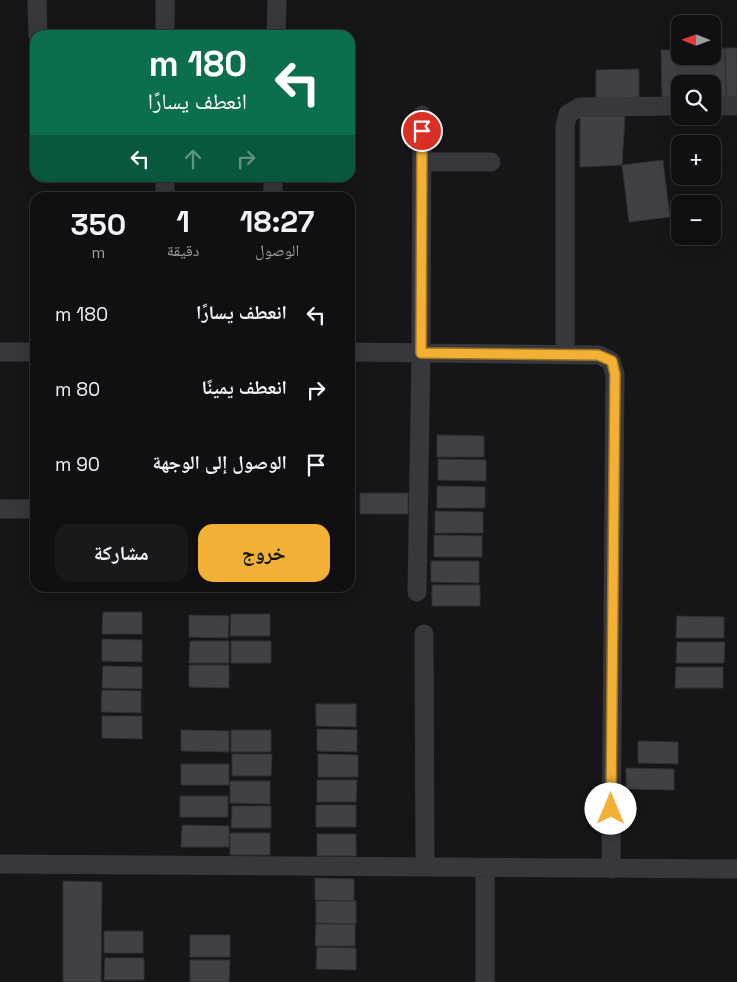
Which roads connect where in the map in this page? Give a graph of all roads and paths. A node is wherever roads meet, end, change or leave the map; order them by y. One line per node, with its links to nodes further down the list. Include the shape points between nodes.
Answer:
1 (37, 0): 4 (street)
2 (165, 0): 5 (street)
3 (277, 0): 6 (street)
4 (38, 30)
5 (165, 30)
6 (276, 30)
7 (671, 106): 17 (street, via 580,107 568,114 565,126)
8 (721, 106): 9 (street)
9 (737, 106)
10 (422, 115): 11 (street)
11 (422, 162): 12 (street); 16 (street)
12 (491, 162)
13 (0, 352): 14 (street)
14 (30, 352)
15 (355, 352): 16 (street)
16 (421, 353): 17 (street); 20 (street)
17 (565, 354): 25 (street, via 598,355 612,361 615,374)
18 (0, 509): 19 (street)
19 (30, 509)
20 (417, 592)
21 (424, 634): 23 (street)
22 (0, 864): 23 (street)
23 (425, 867): 24 (street)
24 (484, 868): 25 (street); 27 (street)
25 (610, 869): 26 (street)
26 (737, 869)
27 (485, 982)

